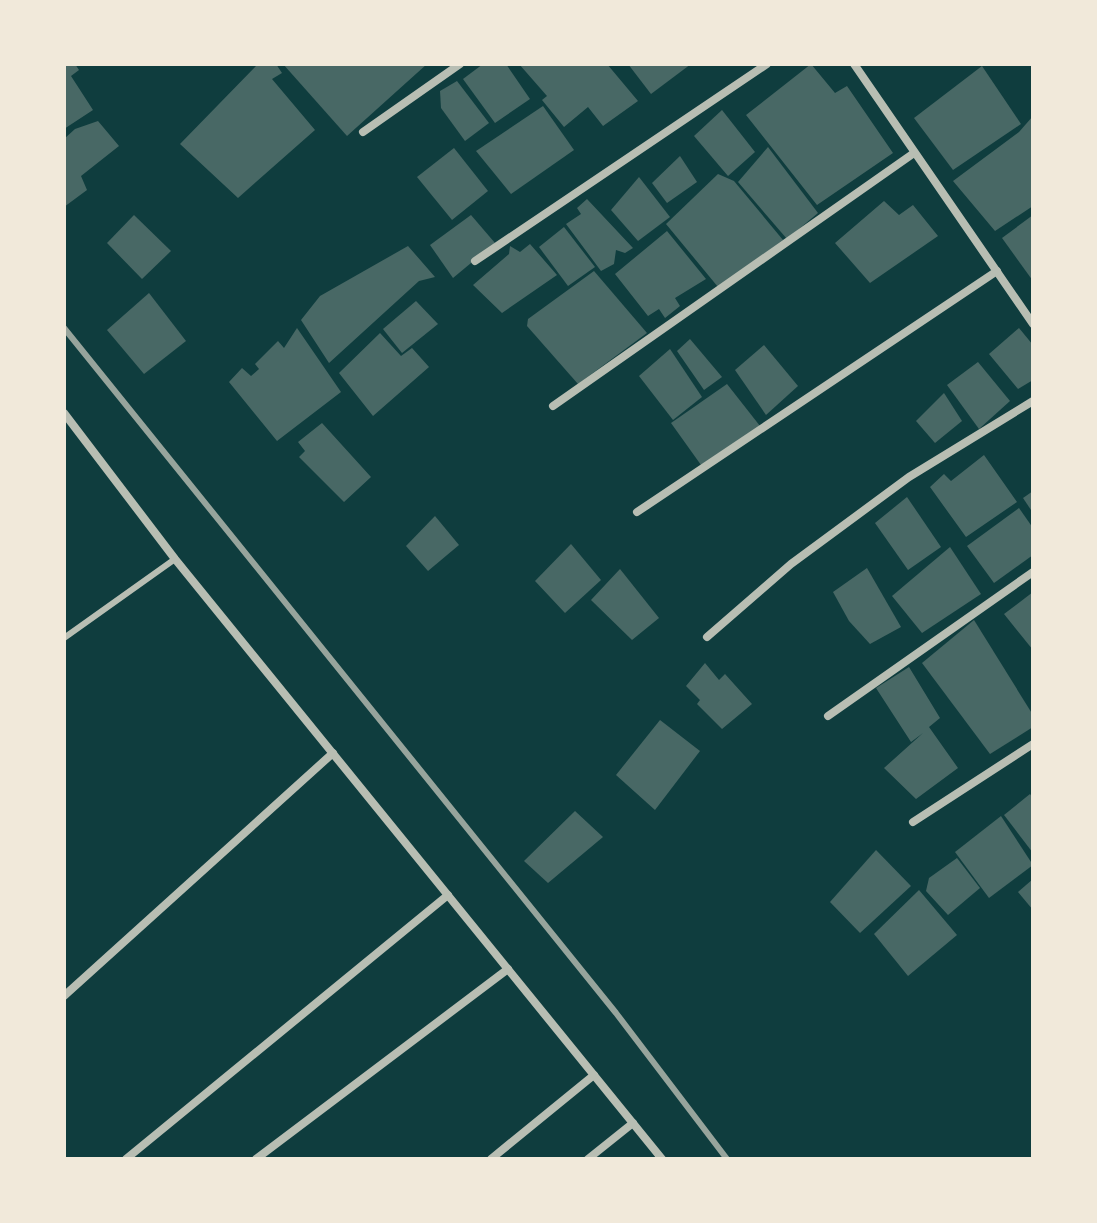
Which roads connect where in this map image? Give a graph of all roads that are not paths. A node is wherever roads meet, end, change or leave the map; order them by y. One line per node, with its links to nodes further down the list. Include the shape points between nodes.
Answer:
1 (460, 64): 4 (street)
2 (767, 64): 6 (street)
3 (854, 64): 5 (street)
4 (363, 132)
5 (914, 153): 7 (street); 10 (street)
6 (475, 261)
7 (997, 271): 8 (street); 12 (street)
8 (1033, 324)
9 (1033, 401): 15 (street, via 909,477 791,564)
10 (553, 406)
11 (64, 413): 13 (street)
12 (637, 512)
13 (175, 559): 16 (lane); 19 (street)
14 (1033, 572): 17 (street)
15 (707, 637)
16 (64, 638)
17 (828, 716)
18 (1033, 744): 20 (street)
19 (333, 753): 21 (street); 23 (street)
20 (913, 822)
21 (448, 895): 22 (street); 26 (street)
22 (508, 969): 24 (street); 27 (street)
23 (64, 996)
24 (594, 1075): 25 (street); 28 (street)
25 (633, 1123): 29 (street); 30 (street)
26 (126, 1159)
27 (256, 1159)
28 (491, 1159)
29 (588, 1159)
30 (662, 1159)

